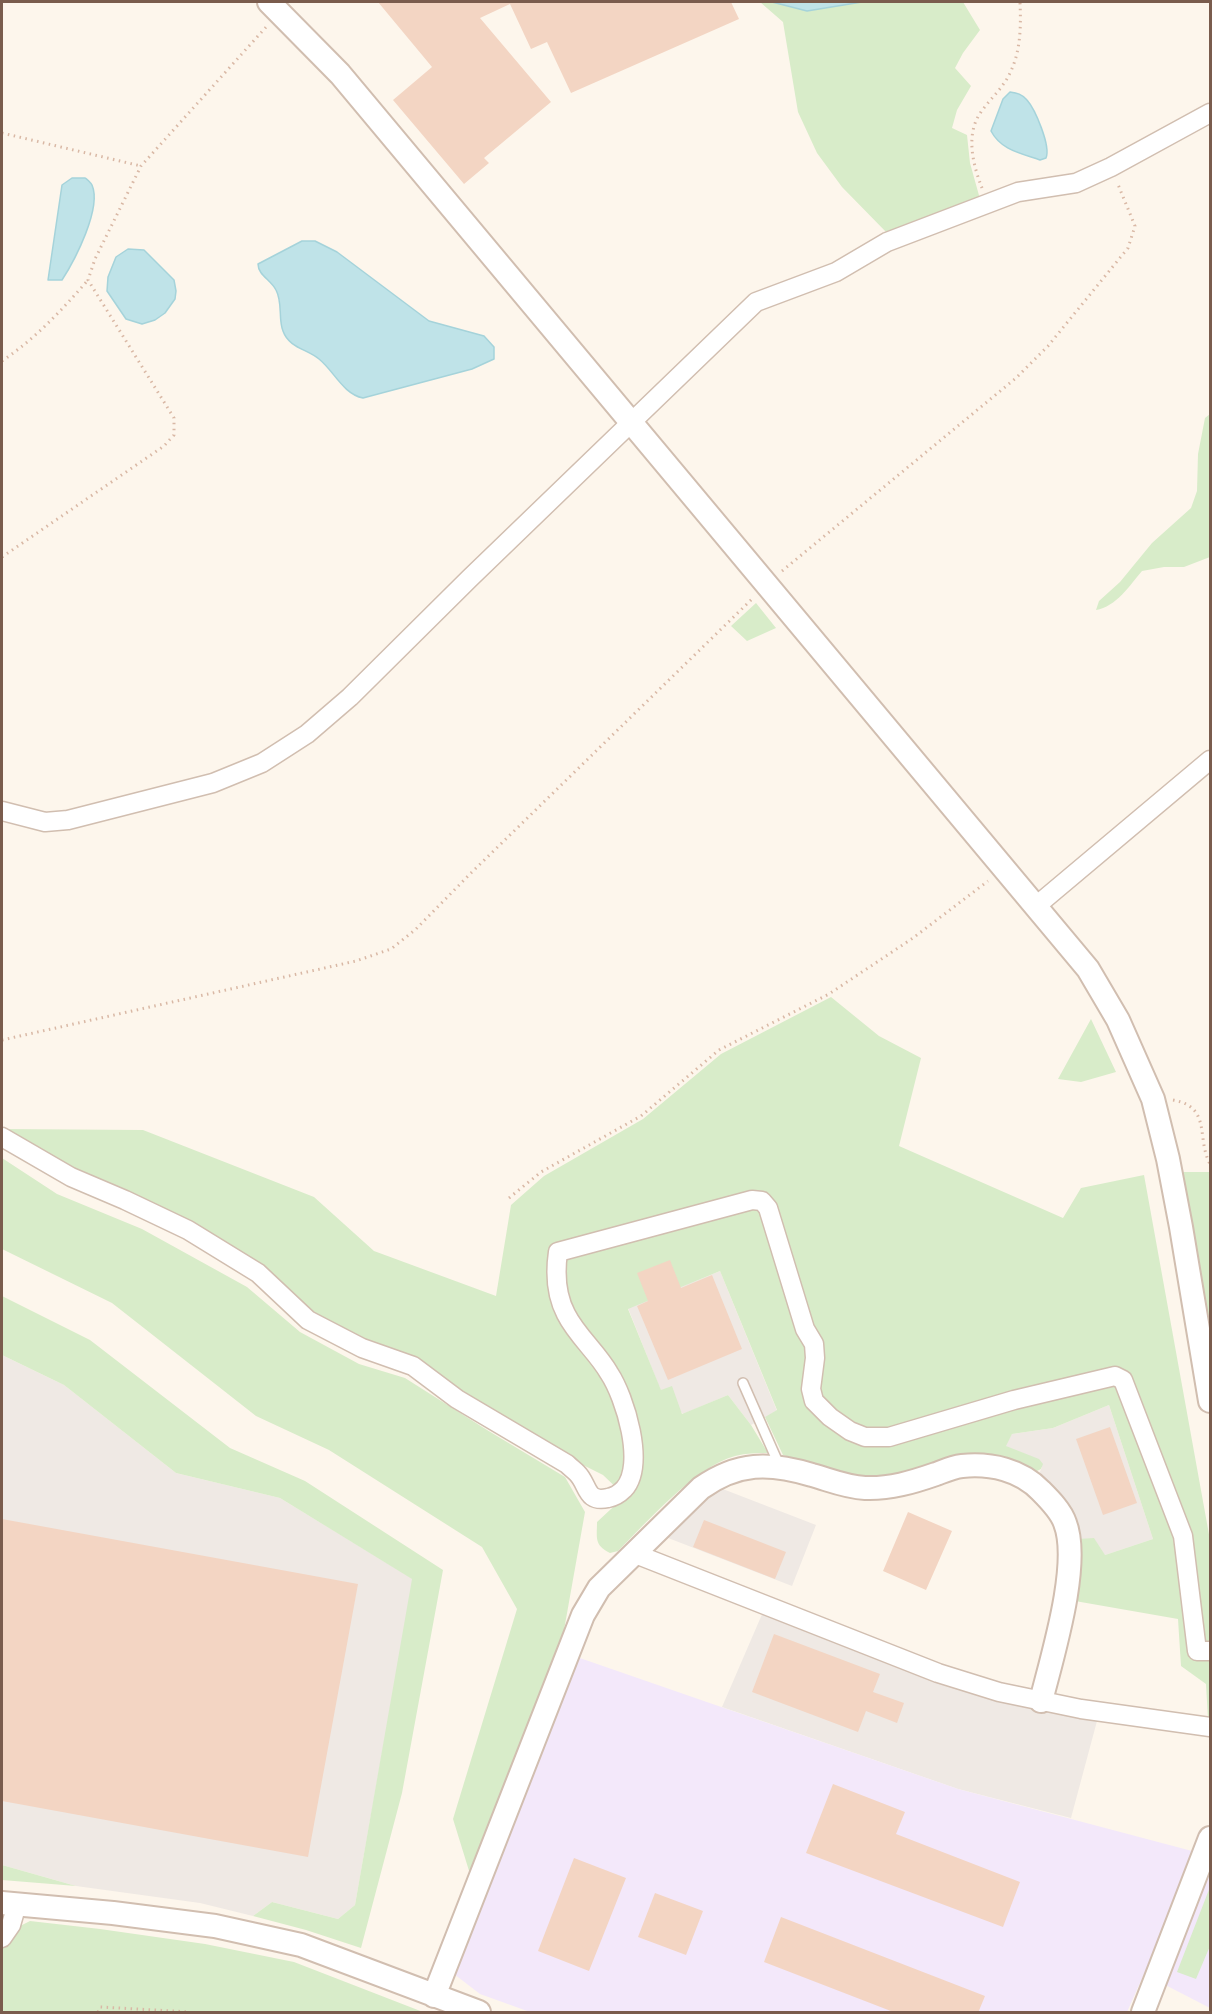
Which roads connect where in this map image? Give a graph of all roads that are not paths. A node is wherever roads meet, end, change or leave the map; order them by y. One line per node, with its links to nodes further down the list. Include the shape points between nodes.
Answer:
1 (279, 5): 3 (street)
2 (1210, 113): 3 (street, via 1076,183 1028,190 988,204 887,242 836,272 756,302)
3 (632, 421): 5 (street, via 350,697 307,734 262,763 213,783 68,820 45,822); 6 (street)
4 (1210, 760): 6 (street)
5 (2, 811)
6 (1035, 907): 9 (street, via 1088,969 1118,1020 1153,1099 1181,1227)
7 (2, 1137): 12 (street, via 71,1177 188,1230 258,1273 308,1320 362,1348 412,1366 457,1400 567,1464 590,1495 600,1500 623,1490 631,1478 634,1459 630,1434 623,1398 609,1371 566,1313 558,1291 558,1252 752,1200 762,1201 768,1208 805,1329 814,1344 814,1401 850,1431 866,1437 889,1437 1014,1400 1115,1376 1123,1380 1183,1536 1197,1651)
8 (742, 1383): 10 (lane)
9 (1210, 1401)
10 (780, 1467): 11 (street, via 762,1465 718,1476 700,1488); 13 (street, via 865,1488 892,1487 960,1466 1009,1470 1031,1480 1065,1523 1071,1551 1063,1607)
11 (633, 1553): 13 (street, via 938,1673); 18 (street, via 599,1588 583,1615)
12 (1210, 1651)
13 (1041, 1701): 14 (street)
14 (1210, 1727)
15 (1210, 1838): 20 (street)
16 (9, 1904): 17 (street, via 11,1925); 18 (street, via 113,1913 248,1933 301,1945)
17 (2, 1938)
18 (434, 1996): 19 (street)
19 (479, 2013)
20 (1143, 2013)

